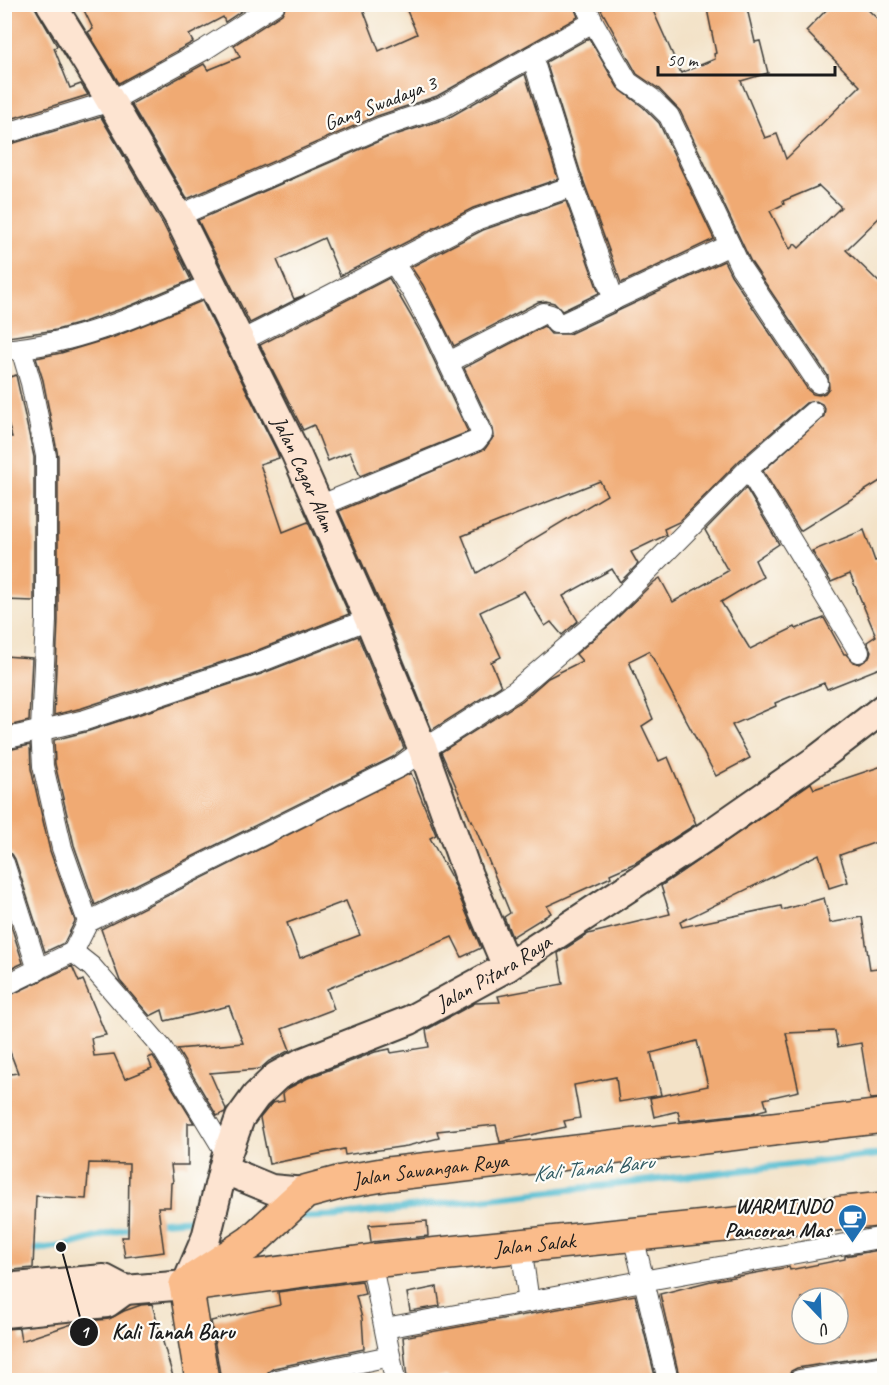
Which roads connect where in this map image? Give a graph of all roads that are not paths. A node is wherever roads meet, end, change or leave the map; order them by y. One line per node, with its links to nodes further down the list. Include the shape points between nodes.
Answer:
1 (51, 4): 5 (main road, Jalan Cagar Alam)
2 (275, 4): 5 (street, via 204,50)
3 (589, 13): 4 (street, Gang Swadaya 3); 9 (street, via 628,82 669,116)
4 (532, 56): 7 (street); 8 (street, Gang Swadaya 3, via 442,106 372,131)
5 (111, 100): 6 (street); 8 (main road, Jalan Cagar Alam)
6 (4, 134)
7 (573, 186): 10 (street, via 478,219); 12 (street)
8 (178, 216): 11 (main road, Jalan Cagar Alam)
9 (730, 245): 12 (street); 16 (street, via 741,268)
10 (393, 262): 13 (street); 15 (street)
11 (212, 284): 13 (main road, Jalan Cagar Alam); 14 (street, via 96,332)
12 (614, 300): 15 (street, via 560,325 544,313)
13 (241, 341): 19 (main road, Jalan Cagar Alam)
14 (13, 349): 23 (street, via 42,430 46,456)
15 (448, 362): 19 (street, via 480,426 480,438)
16 (818, 382)
17 (813, 412): 18 (street)
18 (748, 469): 21 (street); 25 (street, via 604,615 515,691)
19 (319, 506): 20 (main road, Jalan Cagar Alam)
20 (369, 619): 23 (street, via 257,663 85,720); 25 (main road, Jalan Cagar Alam)
21 (859, 652)
22 (885, 708): 29 (main road, Jalan Pitara Raya, via 710,834)
23 (41, 730): 24 (street); 27 (street, via 50,800)
24 (4, 739)
25 (423, 750): 27 (street, via 399,767); 29 (main road, Jalan Cagar Alam)
26 (4, 863): 30 (street)
27 (87, 922): 28 (street)
28 (74, 952): 30 (street); 33 (street, via 92,967 162,1048)
29 (507, 968): 33 (main road, Jalan Pitara Raya, via 410,1020 278,1076 240,1118)
30 (38, 970): 31 (street)
31 (4, 986)
32 (885, 1116): 34 (highway, Jalan Sawangan Raya, via 388,1174)
33 (225, 1162): 34 (main road, via 271,1189); 41 (main road, Jalan Pitara Raya, via 206,1238)
34 (305, 1192): 41 (highway, Jalan Sawangan Raya, via 251,1242)
35 (885, 1209): 36 (highway, Jalan Salak)
36 (633, 1236): 38 (highway, Jalan Salak); 40 (street)
37 (885, 1237): 40 (street)
38 (521, 1246): 39 (highway, Jalan Salak); 44 (street)
39 (371, 1261): 41 (highway, Jalan Salak); 46 (street)
40 (644, 1281): 44 (street); 52 (street)
41 (186, 1285): 43 (main road); 49 (highway)
42 (4, 1288): 43 (main road, via 104,1279)
43 (125, 1290): 45 (main road, via 107,1303)
44 (530, 1302): 46 (street)
45 (4, 1313)
46 (385, 1328): 47 (street)
47 (390, 1356): 50 (street); 51 (street)
48 (885, 1366): 53 (street)
49 (202, 1380)
50 (276, 1380)
51 (395, 1380)
52 (668, 1380)
53 (799, 1380)

